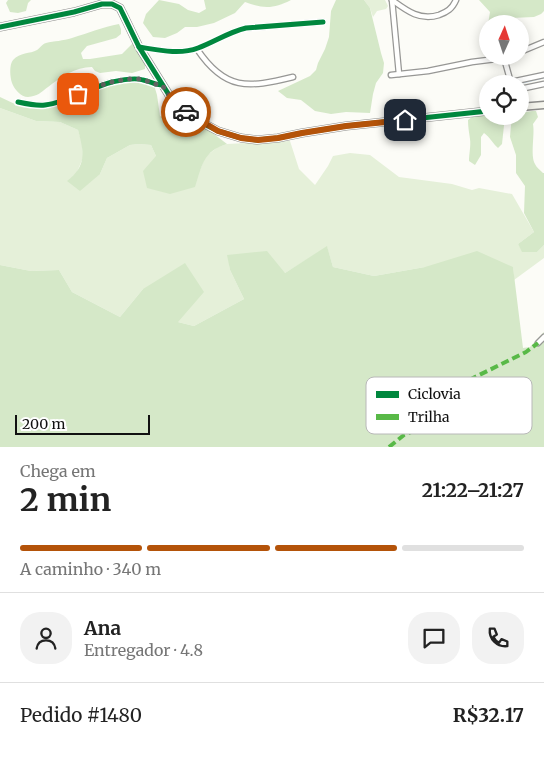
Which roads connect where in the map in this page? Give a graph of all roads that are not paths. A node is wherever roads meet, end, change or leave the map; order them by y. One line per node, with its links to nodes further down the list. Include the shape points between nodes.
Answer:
1 (392, 0): 2 (street, via 420,17 448,12); 11 (street)
2 (456, 0)
3 (114, 2): 5 (street); 7 (street)
4 (323, 22): 9 (street, via 246,28)
5 (0, 27)
6 (544, 42): 8 (street)
7 (139, 47): 9 (street, via 174,52); 17 (street)
8 (529, 48)
9 (197, 49): 14 (street, via 212,69 241,84 256,85)
10 (479, 61): 11 (street)
11 (399, 74): 13 (street)
12 (544, 75): 15 (street)
13 (391, 76)
14 (293, 77)
15 (529, 79)
16 (544, 84): 18 (street)
17 (162, 85): 19 (street, via 132,79 113,82 45,105); 22 (street, via 183,110 201,122 218,131 258,140 346,126)
18 (529, 87)
19 (18, 102)
20 (544, 105): 21 (street)
21 (529, 106)
22 (479, 112)
23 (544, 337): 24 (street)
24 (538, 343)

